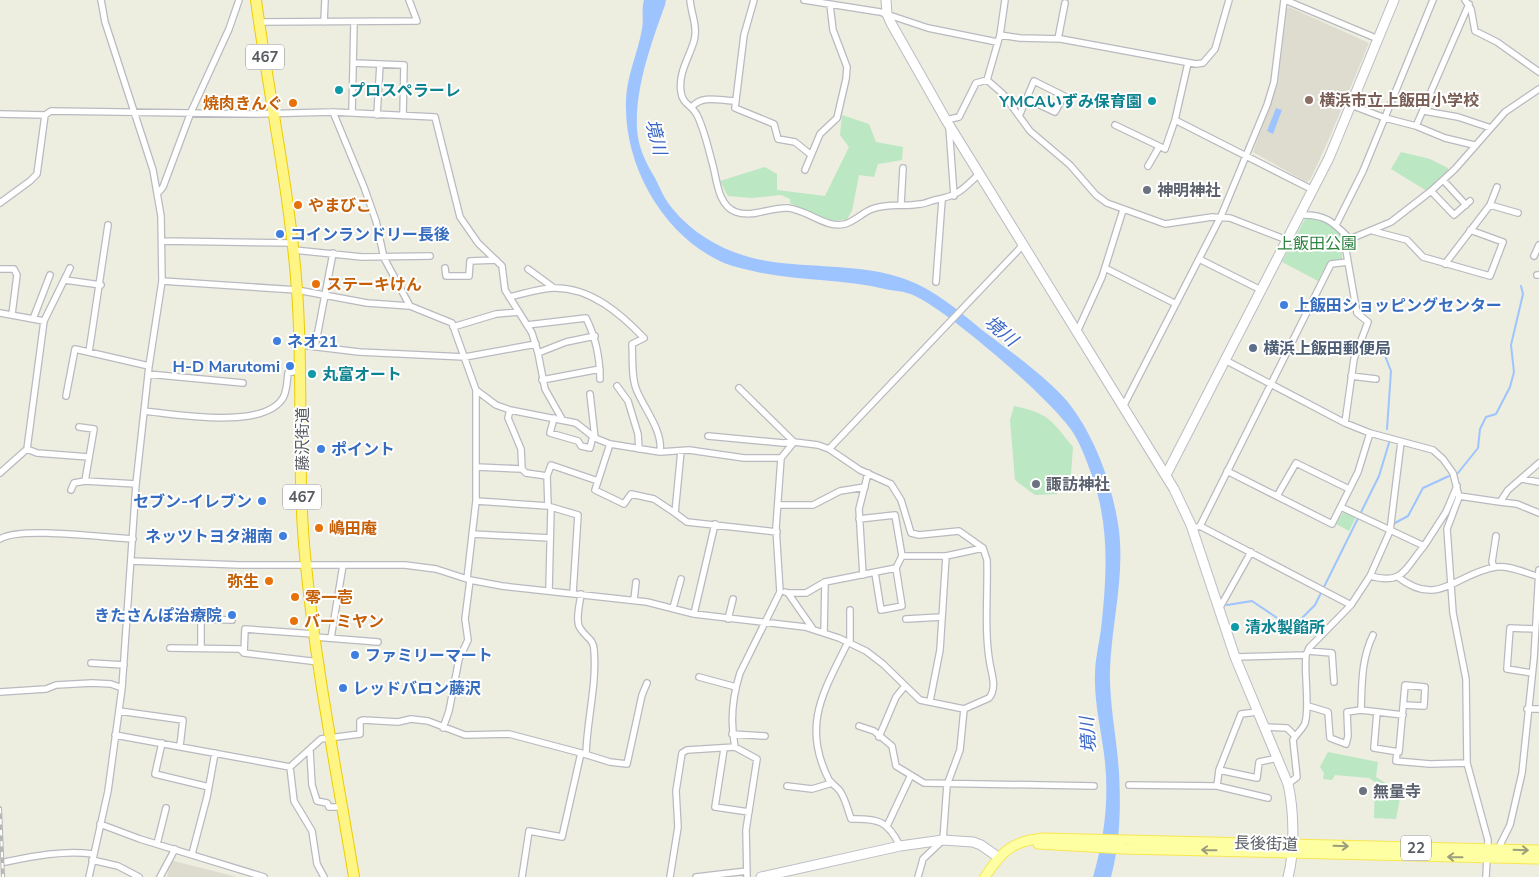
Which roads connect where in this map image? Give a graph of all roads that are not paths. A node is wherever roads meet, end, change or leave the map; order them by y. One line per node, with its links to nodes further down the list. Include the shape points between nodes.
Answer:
1 (101, 0): 37 (street)
2 (239, 0): 38 (street)
3 (256, 0): 19 (highway, 藤沢街道 / 467)
4 (325, 0): 20 (street)
5 (409, 0): 21 (street, via 417,21)
6 (690, 0): 35 (street, via 694,40 683,72 681,93 685,104)
7 (754, 0): 33 (street, via 744,35)
8 (804, 0): 17 (street)
9 (886, 0): 18 (street)
10 (1005, 0): 22 (street)
11 (1229, 0): 27 (street, via 1210,58)
12 (1284, 0): 24 (street); 56 (street, via 1274,82 1268,105)
13 (1394, 0): 24 (street)
14 (1433, 0): 47 (street)
15 (1467, 2): 29 (street, via 1475,31 1497,42); 36 (street)
16 (1065, 3): 23 (street)
17 (830, 4): 18 (street); 55 (street, via 833,30 847,67 846,80 837,118 820,134)
18 (887, 14): 25 (street, via 928,28); 49 (street)
19 (259, 22): 20 (street); 43 (highway, 藤沢街道 / 467)
20 (324, 22): 21 (street)
21 (354, 23): 26 (street)
22 (1000, 35): 23 (street); 25 (street)
23 (1058, 39): 27 (street)
24 (1378, 39): 34 (street)
25 (997, 42): 30 (street)
26 (353, 63): 28 (street); 40 (street)
27 (1188, 63): 48 (street)
28 (380, 64): 44 (street); 46 (street, via 404,65)
29 (1539, 72)
30 (987, 80): 45 (street); 49 (street, via 976,83 959,117)
31 (1539, 89): 52 (street, via 1515,103)
32 (1027, 99): 32 (street, via 1034,81 1064,96 1056,112); 45 (street)
33 (736, 102): 35 (street, via 704,99); 55 (street, via 735,108 774,124 778,139 795,142)
34 (1351, 105): 47 (street); 63 (street)
35 (692, 107): 69 (street, via 700,121 718,187 729,208 735,212 792,208 839,225 851,222 872,209)
36 (1424, 111): 51 (street); 52 (street, via 1458,117)
37 (134, 112): 38 (street); 42 (street, via 51,111); 65 (street)
38 (191, 112): 43 (street); 65 (street)
39 (333, 112): 40 (street); 43 (street); 88 (street, via 376,221)
40 (352, 113): 44 (street)
41 (0, 114): 42 (street)
42 (45, 114): 68 (street, via 37,174)
43 (274, 114): 84 (highway, 藤沢街道 / 467)
44 (377, 114): 46 (street)
45 (1020, 114): 71 (street, via 1030,131 1076,171 1096,195)
46 (402, 116): 90 (street, via 435,117 460,217 478,243)
47 (1385, 118): 51 (street); 76 (street)
48 (1175, 120): 54 (street, via 1165,149); 56 (street)
49 (947, 123): 60 (street); 66 (street)
50 (1115, 126): 54 (street)
51 (1416, 126): 53 (street)
52 (1491, 128): 53 (street)
53 (1474, 145): 61 (street)
54 (1159, 147): 57 (street)
55 (810, 154): 59 (street)
56 (1246, 156): 63 (street); 73 (street)
57 (1148, 166)
58 (903, 168): 69 (street)
59 (804, 170)
60 (979, 174): 66 (street); 83 (street)
61 (1444, 181): 64 (street); 64 (street, via 1468,203 1454,215)
62 (1497, 187): 70 (street)
63 (1313, 190): 74 (street)
64 (1431, 191): 78 (street, via 1400,216)
65 (158, 193): 81 (street)
66 (954, 196): 67 (street)
67 (942, 200): 69 (street); 101 (street)
68 (0, 203)
69 (901, 204)
70 (1490, 204): 72 (street); 77 (street)
71 (1123, 210): 73 (street, via 1165,224); 95 (street)
72 (1518, 213)
73 (1221, 216): 80 (street); 89 (street)
74 (1300, 216): 76 (street, via 1320,216); 80 (street)
75 (108, 225): 102 (street)
76 (1336, 225): 79 (street)
77 (1470, 230): 92 (street); 92 (street, via 1503,242 1490,276)
78 (1373, 231): 79 (street); 92 (street, via 1406,240 1423,257)
79 (1350, 238): 91 (street, via 1346,250)
80 (1287, 240): 105 (street)
81 (162, 241): 84 (street); 100 (street)
82 (1539, 244): 87 (street)
83 (1023, 245): 117 (street); 156 (street)
84 (294, 246): 85 (street); 104 (highway, 藤沢街道 / 467)
85 (333, 253): 88 (street); 106 (street)
86 (430, 256): 88 (street)
87 (1534, 256)
88 (384, 258): 109 (street)
89 (1199, 259): 105 (street); 108 (street)
90 (496, 260): 94 (street, via 470,261 469,276 446,276); 107 (street, via 502,266)
91 (1348, 262): 130 (street, via 1357,313 1368,322); 135 (street, via 1331,264)
92 (1445, 264)
93 (70, 268): 99 (street)
94 (445, 268)
95 (1105, 268): 108 (street); 117 (street)
96 (0, 269): 112 (street, via 14,269 17,275)
97 (528, 269): 103 (street)
98 (50, 275): 113 (street)
99 (65, 280): 102 (street); 114 (street)
100 (162, 281): 104 (street); 126 (street)
101 (936, 282)
102 (101, 284): 122 (street)
103 (554, 288): 107 (street); 158 (street, via 586,293 626,319 644,338 632,344 636,391 656,429)
104 (297, 290): 106 (street); 119 (highway, 藤沢街道 / 467)
105 (1261, 290): 125 (street)
106 (326, 294): 109 (street, via 367,303); 121 (street)
107 (508, 297): 110 (street)
108 (1176, 304): 141 (street)
109 (410, 306): 116 (street, via 452,323)
110 (519, 312): 115 (street); 116 (street, via 496,314)
111 (0, 313): 112 (street)
112 (12, 314): 113 (street)
113 (32, 319): 114 (street)
114 (44, 321): 154 (street)
115 (527, 325): 118 (street, via 586,318); 120 (street)
116 (453, 327): 124 (street)
117 (1077, 332): 141 (street)
118 (595, 336): 123 (street, via 566,342); 127 (street)
119 (301, 344): 121 (street); 128 (highway, 藤沢街道 / 467)
120 (536, 344): 123 (street); 124 (street)
121 (315, 347): 124 (street)
122 (89, 352): 126 (street); 140 (street, via 75,349)
123 (538, 353): 133 (street)
124 (465, 357): 138 (street)
125 (1225, 360): 135 (street); 167 (street)
126 (149, 366): 129 (street)
127 (600, 369): 131 (street); 133 (street)
128 (302, 370): 143 (street, via 288,373 283,397 277,404 254,416 216,418); 204 (highway, 藤沢街道 / 467, via 302,528)
129 (148, 374): 134 (street); 143 (street)
130 (1350, 376): 132 (street); 146 (street)
131 (600, 379)
132 (1376, 379)
133 (542, 380): 145 (street)
134 (244, 383)
135 (1270, 384): 146 (street); 164 (street)
136 (617, 386): 155 (street, via 628,400)
137 (739, 388): 151 (street)
138 (476, 390): 142 (street, via 496,405); 162 (street)
139 (590, 394): 150 (street)
140 (66, 396)
141 (1123, 407): 167 (street)
142 (510, 410): 144 (street); 163 (street, via 508,418 521,449)
143 (144, 411): 173 (street)
144 (554, 418): 145 (street); 150 (street, via 550,433 590,448)
145 (562, 419): 150 (street, via 576,423)
146 (1345, 423): 148 (street)
147 (79, 427): 159 (street, via 94,429)
148 (1370, 433): 152 (street); 176 (street)
149 (708, 436): 151 (street)
150 (594, 437): 153 (street)
151 (794, 442): 156 (street); 160 (street)
152 (1402, 442): 175 (street, via 1427,447 1438,454 1450,467); 191 (street)
153 (610, 444): 155 (street); 171 (street)
154 (27, 449): 159 (street, via 37,453); 165 (street)
155 (639, 449): 158 (street)
156 (829, 449): 166 (street)
157 (681, 451): 158 (street); 160 (street, via 744,458); 185 (street)
158 (660, 452)
159 (89, 457): 170 (street)
160 (781, 458): 182 (street)
161 (1539, 463): 169 (street)
162 (477, 467): 163 (street); 180 (street)
163 (522, 469): 168 (street, via 526,473)
164 (1227, 471): 178 (street); 189 (street)
165 (0, 473)
166 (868, 474): 174 (street); 198 (street, via 887,481 897,491 911,533 959,531)
167 (1166, 475): 189 (street)
168 (547, 476): 171 (street, via 551,465); 183 (street)
169 (1522, 479): 172 (street); 181 (street, via 1508,490)
170 (85, 481): 173 (street); 177 (street, via 74,483)
171 (598, 481): 185 (street, via 595,490 624,504 631,494 654,499)
172 (1539, 482)
173 (136, 484): 196 (street)
174 (865, 486): 182 (street, via 840,491 813,506); 187 (street)
175 (1457, 486): 179 (street); 197 (street, via 1446,512)
176 (1349, 489): 178 (street, via 1296,463); 184 (street)
177 (71, 490)
178 (1277, 496): 184 (street, via 1332,524)
179 (1459, 496): 181 (street); 216 (street, via 1447,529)
180 (476, 501): 183 (street); 192 (street)
181 (1500, 502): 186 (street, via 1517,504)
182 (778, 506): 190 (street)
183 (549, 507): 194 (street); 219 (street, via 578,515)
184 (1341, 507): 191 (street)
185 (675, 513): 188 (street, via 687,522)
186 (1539, 513)
187 (859, 519): 200 (street, via 895,515); 209 (street)
188 (715, 524): 190 (street); 228 (street)
189 (1196, 527): 199 (street); 226 (street)
190 (777, 532): 218 (street)
191 (1390, 532): 197 (street); 210 (street)
192 (472, 534): 194 (street); 213 (street)
193 (1496, 536): 205 (street)
194 (550, 538): 217 (street)
195 (0, 539): 196 (street, via 38,533)
196 (133, 539): 202 (street)
197 (1424, 546): 211 (street)
198 (983, 548): 201 (street); 262 (street, via 987,560 987,645 993,689 989,698)
199 (1251, 552): 224 (street); 226 (street)
200 (902, 556): 201 (street); 206 (street)
201 (946, 556): 229 (street)
202 (131, 561): 204 (street); 250 (street)
203 (343, 565): 204 (street); 213 (street, via 405,565 436,569); 240 (street)
204 (306, 566): 239 (highway, 藤沢街道 / 467)
205 (1494, 567): 208 (street); 216 (street)
206 (896, 568): 207 (street); 207 (street, via 902,606 881,610)
207 (874, 573): 209 (street)
208 (1538, 573): 233 (street)
209 (863, 575): 215 (street)
210 (1370, 576): 211 (street, via 1388,580); 224 (street)
211 (1398, 577): 216 (street, via 1421,590)
212 (681, 579): 225 (street)
213 (469, 580): 217 (street); 272 (street, via 465,619 468,644 459,659)
214 (636, 582): 223 (street)
215 (825, 582): 220 (street, via 806,593); 237 (street)
216 (1451, 584): 288 (street, via 1466,679)
217 (549, 590): 219 (street)
218 (780, 592): 220 (street); 234 (street)
219 (573, 593): 221 (street)
220 (788, 593): 236 (street)
221 (581, 594): 223 (street); 286 (street, via 578,623 593,642 596,672)
222 (733, 599): 230 (street)
223 (634, 600): 225 (street)
224 (1351, 605): 246 (street)
225 (673, 608): 228 (street)
226 (1219, 609): 247 (street)
227 (850, 610): 242 (street)
228 (694, 614): 230 (street)
229 (942, 617): 231 (street); 259 (street, via 940,650)
230 (728, 619): 234 (street)
231 (906, 619)
232 (232, 620): 244 (street, via 201,620)
233 (1538, 622): 235 (street)
234 (766, 623): 236 (street); 256 (street)
235 (1535, 629): 251 (street); 251 (street, via 1510,628 1507,669)
236 (813, 630): 237 (street)
237 (824, 632): 242 (street)
238 (1373, 635): 265 (street, via 1362,673)
239 (315, 636): 240 (street); 245 (street, via 245,629); 248 (highway, 藤沢街道 / 467)
240 (331, 638): 241 (street)
241 (378, 642)
242 (849, 643): 255 (street, via 883,664); 292 (street, via 821,699 815,727 818,748)
243 (170, 648): 244 (street)
244 (201, 648): 245 (street, via 240,649)
245 (244, 653): 248 (street)
246 (1307, 653): 247 (street); 253 (street, via 1332,653); 261 (street, via 1304,674)
247 (1235, 657): 267 (street)
248 (319, 662): 278 (highway, 藤沢街道 / 467)
249 (91, 663): 250 (street)
250 (124, 666): 257 (street)
251 (1532, 673): 263 (street)
252 (699, 677): 256 (street)
253 (1334, 682)
254 (647, 683): 286 (street, via 628,764)
255 (905, 686): 259 (street, via 920,700); 277 (street, via 896,697)
256 (736, 687): 273 (street, via 731,716)
257 (122, 688): 258 (street, via 92,682); 266 (street)
258 (0, 692)
259 (930, 701): 262 (street)
260 (1404, 705): 260 (street, via 1424,706 1425,687 1405,686); 269 (street)
261 (1308, 706): 265 (street, via 1328,712 1330,738 1346,744 1347,712); 276 (street, via 1304,725)
262 (964, 709): 294 (street, via 960,750)
263 (1527, 709): 264 (street); 313 (street, via 1522,773 1515,807)
264 (1539, 709)
265 (1361, 710): 268 (street)
266 (119, 711): 274 (street); 280 (street, via 183,720)
267 (1257, 712): 271 (street); 290 (street, via 1240,714)
268 (1377, 712): 269 (street); 284 (street, via 1374,748)
269 (1403, 715): 284 (street, via 1400,752)
270 (859, 726): 277 (street, via 874,731)
271 (1265, 727): 276 (street, via 1287,728); 287 (street)
272 (443, 728): 278 (street, via 428,721 411,719 398,722 363,720 360,721 360,734); 286 (street, via 466,735 509,734)
273 (732, 734): 275 (street); 281 (street)
274 (115, 735): 279 (street); 304 (street)
275 (765, 736)
276 (1295, 736): 293 (street, via 1297,778)
277 (879, 737): 291 (street, via 892,746 896,766)
278 (331, 738): 283 (street, via 322,739); 302 (highway, 藤沢街道 / 467)
279 (162, 743): 280 (street); 299 (street, via 155,774)
280 (180, 746): 285 (street)
281 (735, 747): 282 (street); 303 (street, via 757,759)
282 (724, 749): 303 (street, via 715,807); 327 (street, via 687,750 682,754 676,791 678,827)
283 (310, 751): 289 (street); 302 (street, via 312,786 317,801 327,803 330,808)
284 (1397, 752): 288 (street, via 1396,760 1430,764)
285 (215, 753): 289 (street); 299 (street)
286 (584, 753): 326 (street, via 562,837 529,831)
287 (1278, 758): 290 (street, via 1259,762 1257,778); 293 (street)
288 (1467, 763): 313 (street)
289 (290, 767): 324 (street, via 294,801 312,831 317,864)
290 (1219, 770): 298 (street)
291 (911, 775): 294 (street, via 924,783); 305 (street)
292 (832, 783): 296 (street, via 812,789); 305 (street, via 840,791 851,819 868,818)
293 (1288, 784): 310 (street, via 1292,806)
294 (947, 785): 297 (street); 306 (street)
295 (1129, 785): 298 (street)
296 (787, 786)
297 (1094, 786)
298 (1217, 786): 300 (street)
299 (209, 788): 314 (street)
300 (1268, 798)
301 (166, 808): 308 (street)
302 (343, 808): 325 (highway, 藤沢街道 / 467)
303 (749, 812): 319 (street)
304 (100, 824): 308 (street); 315 (street)
305 (887, 826): 309 (street)
306 (943, 840): 309 (street); 316 (street, via 972,842); 330 (street, via 923,859)
307 (1090, 843): 310 (main road, 長後街道 / 22, one-way to 307, via 1120,848); 310 (main road, 長後街道 / 22, via 1124,839); 316 (main road, 長後街道 / 22, via 1036,844 1016,848)
308 (157, 844): 311 (street)
309 (900, 846): 329 (street)
310 (1292, 848): 313 (main road, 長後街道 / 22); 332 (street)
311 (175, 849): 314 (street); 322 (street)
312 (1539, 850): 313 (main road, 長後街道 / 22, one-way to 312)
313 (1491, 852): 317 (main road, 長後街道 / 22); 333 (street)
314 (192, 854): 323 (street)
315 (93, 857): 318 (street, via 81,852 25,856); 320 (street); 321 (street)
316 (998, 857): 331 (main road)
317 (1539, 859)
318 (5, 862)
319 (747, 874): 328 (street)
320 (89, 877)
321 (139, 877)
322 (160, 877)
323 (264, 877)
324 (324, 877)
325 (354, 877)
326 (522, 877)
327 (670, 877)
328 (696, 877)
329 (761, 877)
330 (918, 877)
331 (985, 877)
332 (1288, 877)
333 (1486, 877)

